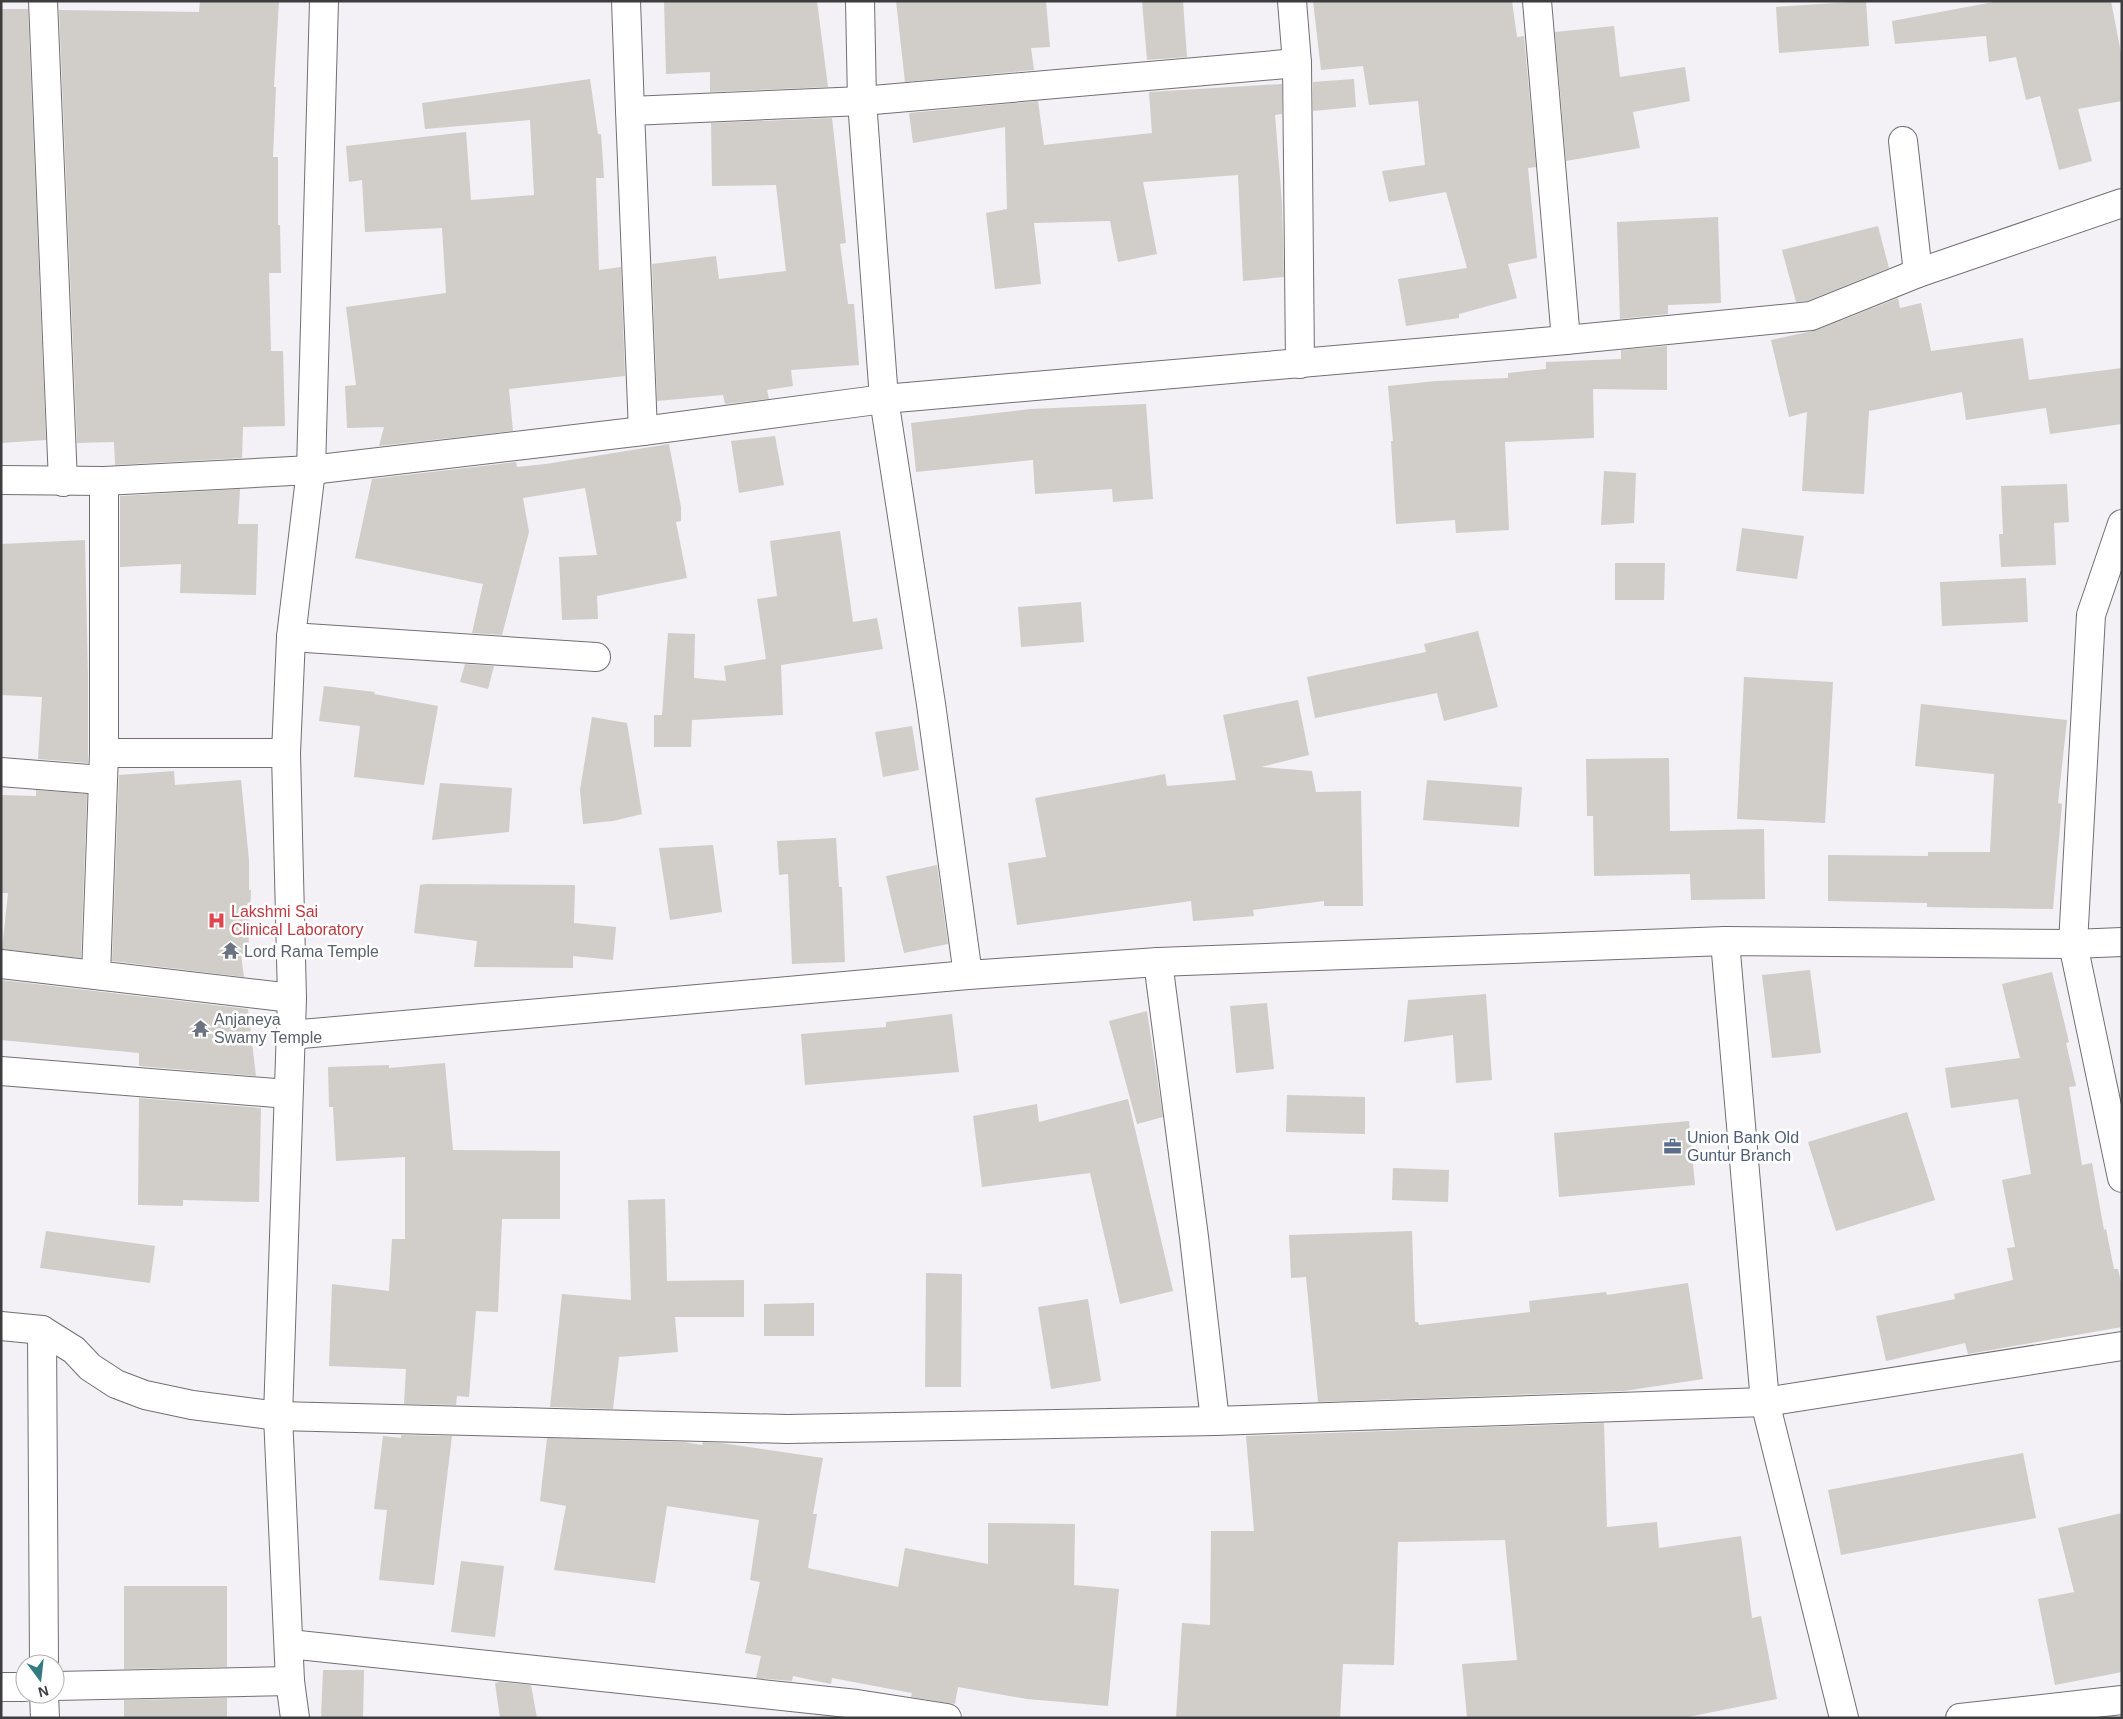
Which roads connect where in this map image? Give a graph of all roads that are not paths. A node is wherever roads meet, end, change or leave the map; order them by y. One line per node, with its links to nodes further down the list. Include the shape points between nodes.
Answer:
1 (43, 1): 20 (street)
2 (324, 1): 17 (street)
3 (626, 1): 9 (street)
4 (860, 1): 8 (street)
5 (1292, 1): 7 (street)
6 (1537, 1): 13 (street)
7 (1297, 63): 8 (street); 14 (street)
8 (862, 101): 9 (street); 15 (street)
9 (630, 111): 16 (street)
10 (1902, 141): 12 (street)
11 (2122, 202): 12 (street)
12 (1918, 273): 13 (street, via 1810,316)
13 (1566, 340): 14 (street)
14 (1300, 364): 15 (street)
15 (884, 399): 16 (street); 34 (street)
16 (643, 432): 17 (street)
17 (311, 470): 19 (street); 22 (street)
18 (1, 480): 20 (street)
19 (104, 481): 20 (street); 24 (street)
20 (63, 482)
21 (2122, 524): 30 (street, via 2091,615)
22 (291, 638): 23 (street); 25 (street)
23 (596, 657)
24 (104, 753): 25 (street); 27 (street)
25 (286, 753): 35 (street)
26 (1, 772): 27 (street)
27 (102, 780): 33 (street)
28 (1725, 941): 30 (street); 31 (street); 43 (street)
29 (2122, 942): 30 (street)
30 (2073, 944): 39 (street)
31 (1158, 962): 34 (street); 45 (street)
32 (1, 964): 33 (street)
33 (96, 974): 35 (street)
34 (968, 975): 36 (street)
35 (292, 998): 36 (street)
36 (290, 1035): 38 (street)
37 (1, 1071): 38 (street)
38 (288, 1094): 44 (street)
39 (2122, 1178)
40 (1, 1326): 41 (street)
41 (42, 1330): 44 (street, via 74,1350 90,1367 116,1384 145,1395 192,1405); 47 (street)
42 (2122, 1346): 43 (street)
43 (1765, 1402): 45 (street); 57 (street)
44 (278, 1416): 45 (street, via 787,1429); 46 (street)
45 (1215, 1421)
46 (289, 1644): 48 (street); 56 (street, via 857,1704)
47 (44, 1654)
48 (290, 1681): 49 (street); 55 (street)
49 (65, 1686)
50 (1, 1687): 51 (street)
51 (15, 1687)
52 (2122, 1700): 58 (street)
53 (44, 1704): 54 (street)
54 (45, 1718)
55 (295, 1718)
56 (947, 1718)
57 (1844, 1718)
58 (1960, 1718)

